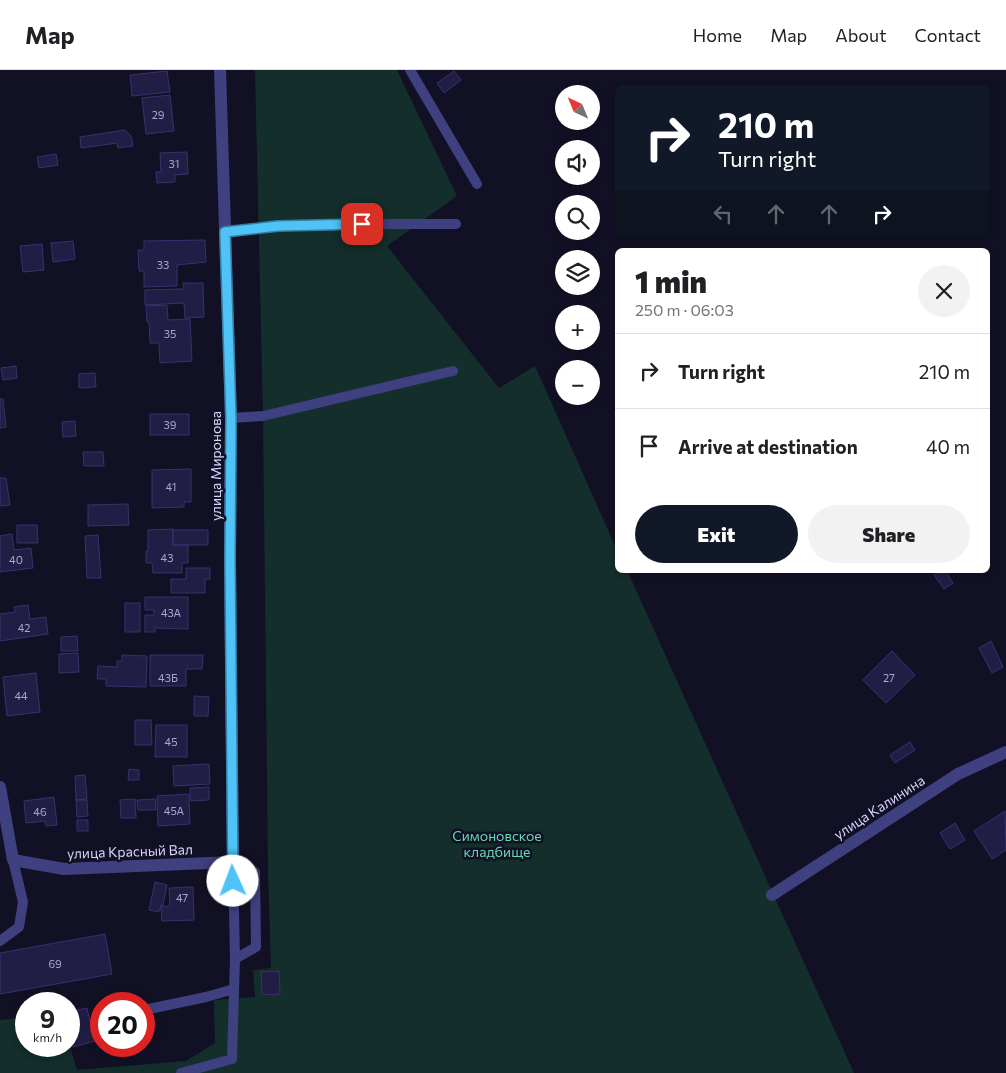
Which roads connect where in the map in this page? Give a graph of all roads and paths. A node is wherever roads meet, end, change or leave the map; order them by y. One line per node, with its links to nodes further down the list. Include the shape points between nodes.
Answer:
1 (220, 70): 5 (street, улица Миронова)
2 (410, 70): 3 (lane)
3 (477, 184)
4 (456, 224): 5 (lane, via 278,226)
5 (225, 232): 7 (street, улица Миронова)
6 (453, 371): 7 (lane, via 263,416)
7 (231, 418): 11 (street, улица Миронова)
8 (1006, 752): 12 (street, улица Калинина, via 958,774)
9 (0, 787): 10 (street)
10 (13, 860): 11 (street, улица Красный Вал, via 64,869); 13 (lane, via 23,902 19,927)
11 (232, 862): 14 (lane); 14 (lane, via 255,872 256,947)
12 (772, 895)
13 (0, 941)
14 (235, 959): 15 (lane)
15 (234, 989): 16 (lane); 17 (lane, via 232,1059)
16 (155, 1008)
17 (181, 1073)

